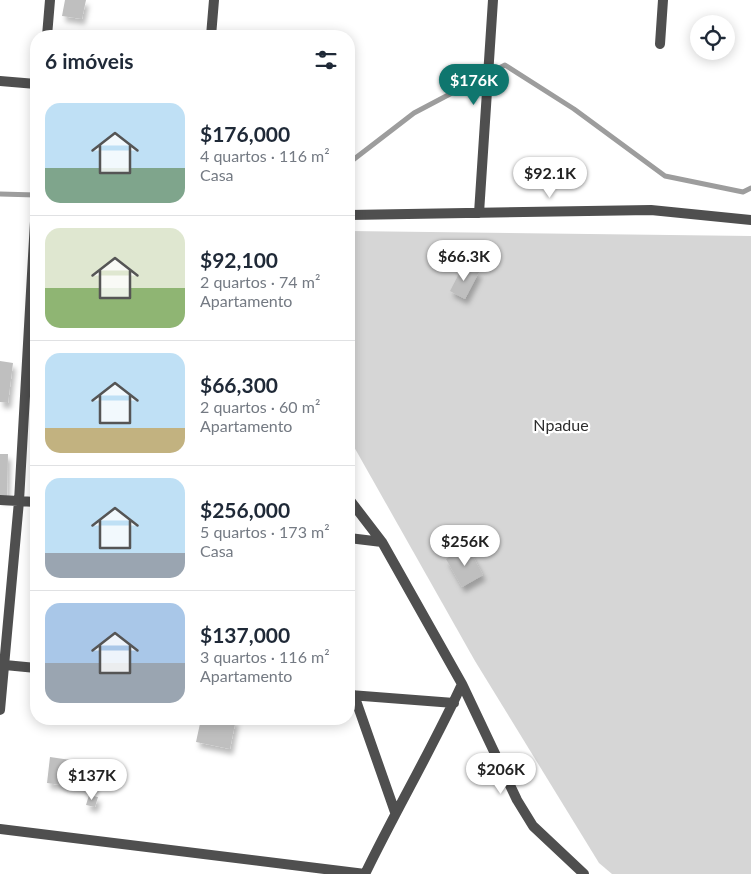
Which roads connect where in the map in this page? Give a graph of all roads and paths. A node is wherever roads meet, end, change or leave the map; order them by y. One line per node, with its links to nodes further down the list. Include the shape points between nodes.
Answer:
1 (50, 0): 5 (street)
2 (214, 0): 6 (street)
3 (493, 0): 10 (street)
4 (663, 0): 7 (street)
5 (48, 30)
6 (212, 30)
7 (660, 44)
8 (0, 81): 9 (street)
9 (30, 84)
10 (479, 213): 11 (street); 12 (street, via 651,210)
11 (355, 215)
12 (751, 220)
13 (30, 309): 15 (street)
14 (0, 500): 15 (street)
15 (19, 501): 16 (street); 20 (street)
16 (30, 502)
17 (355, 507): 19 (street)
18 (355, 539): 19 (street)
19 (382, 542): 22 (street)
20 (5, 665): 21 (street); 26 (street)
21 (30, 667)
22 (462, 684): 24 (street); 30 (street, via 517,800 533,826)
23 (355, 695): 24 (street)
24 (454, 703): 27 (street)
25 (355, 706): 27 (street)
26 (0, 710)
27 (395, 812): 29 (street)
28 (0, 830): 29 (street)
29 (365, 874)
30 (584, 874)

